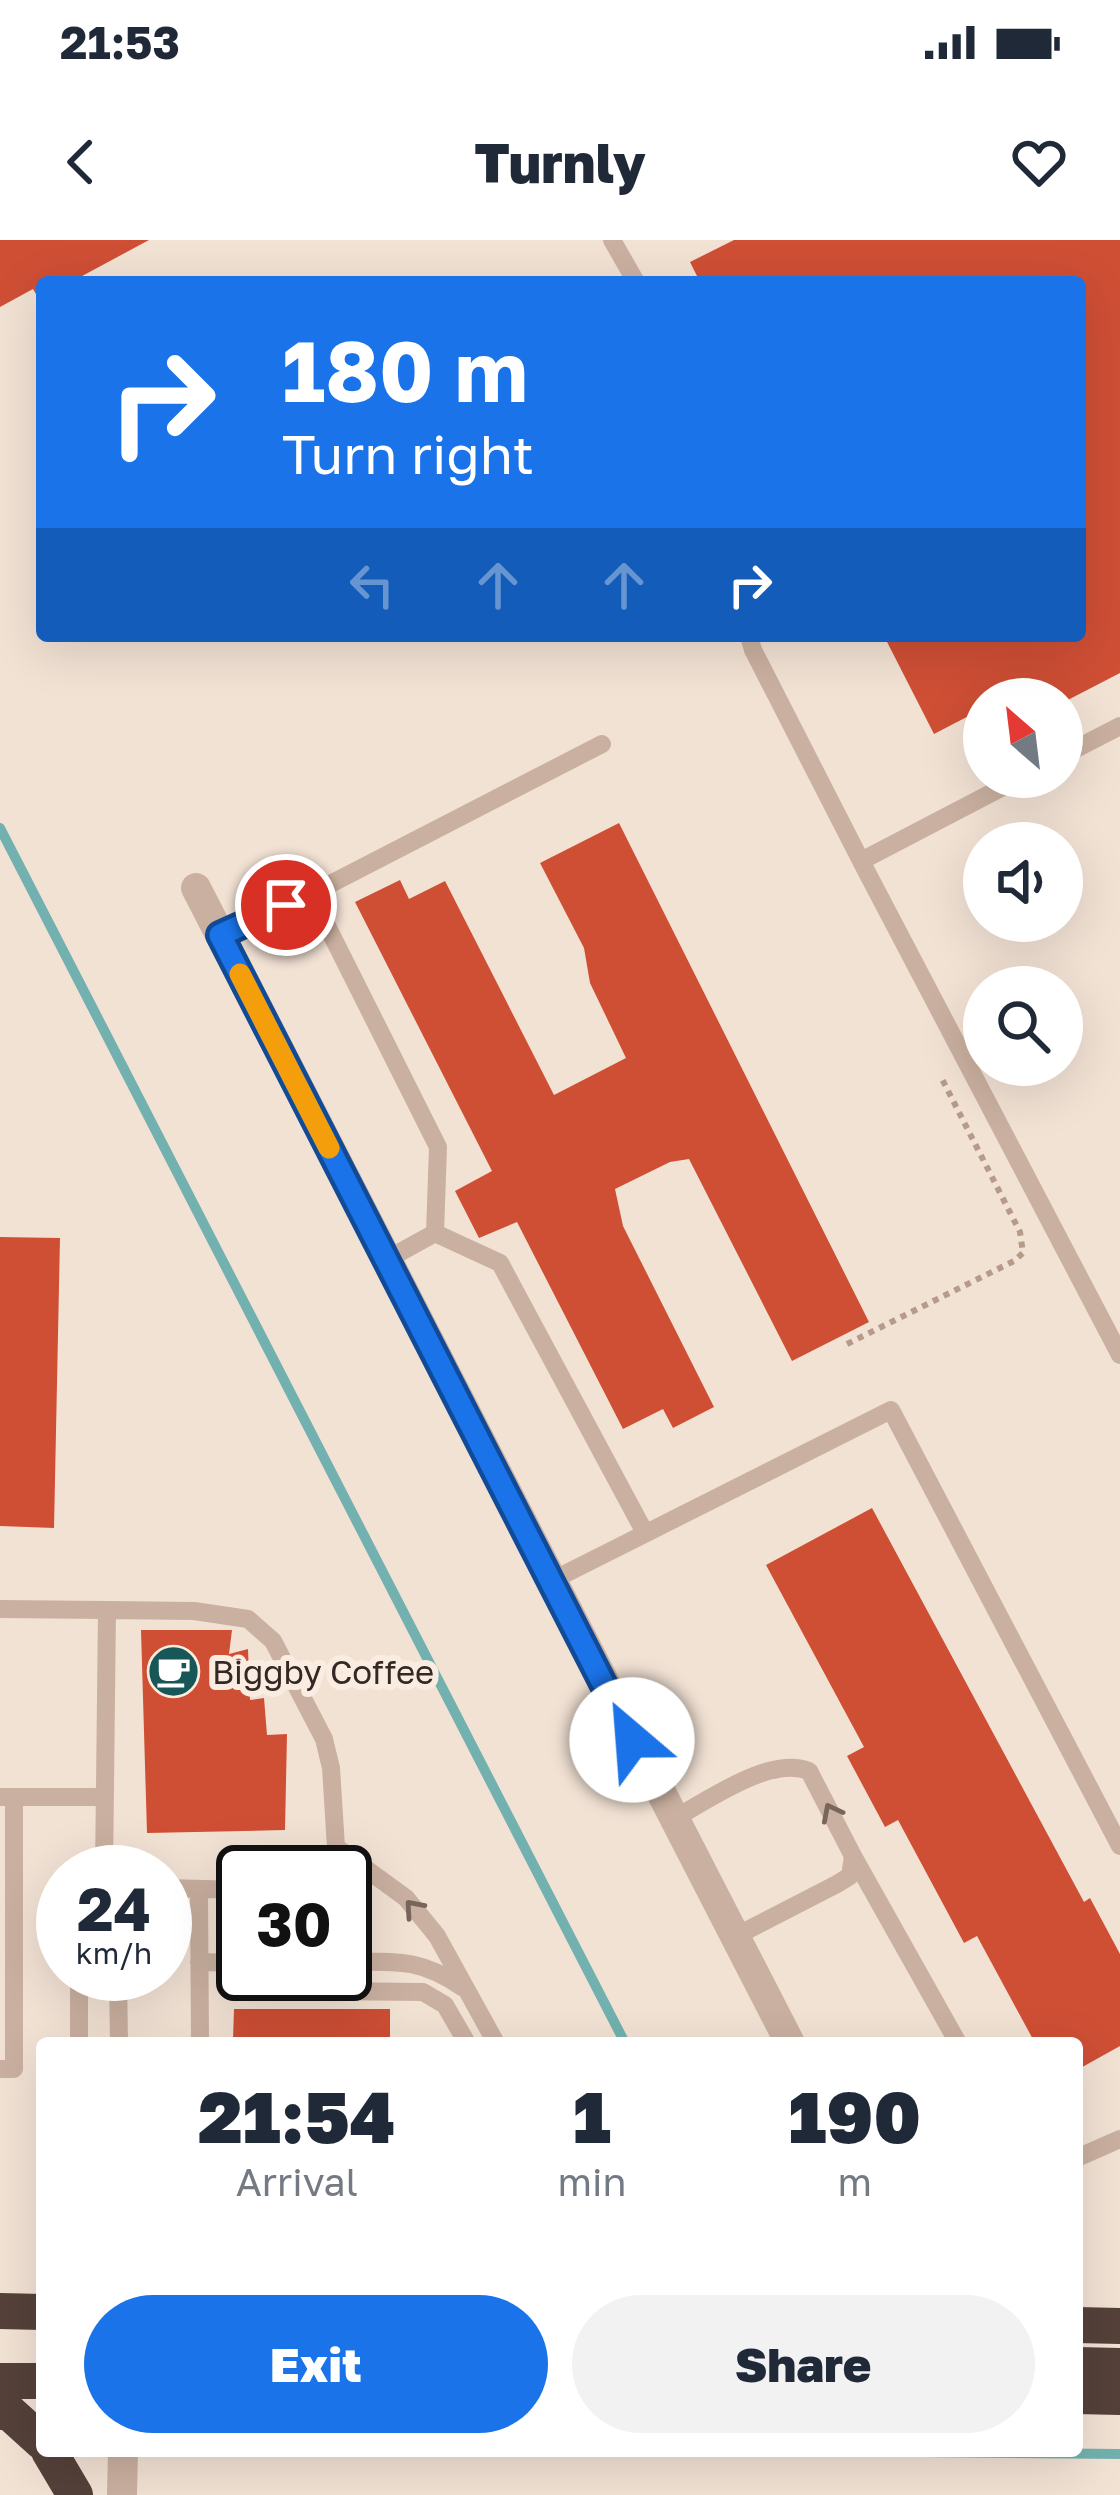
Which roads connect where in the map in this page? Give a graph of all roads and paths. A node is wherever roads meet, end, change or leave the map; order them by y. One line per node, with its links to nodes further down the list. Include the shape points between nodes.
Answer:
1 (612, 240): 2 (lane)
2 (633, 276)
3 (751, 642): 8 (lane)
4 (1120, 726): 6 (lane)
5 (602, 745): 10 (lane)
6 (1083, 745)
7 (982, 798): 8 (lane)
8 (861, 861): 16 (lane)
9 (196, 888): 11 (street)
10 (311, 894): 11 (lane); 13 (lane, via 438,1147)
11 (220, 935): 14 (street)
12 (934, 1064): 15 (path, via 1023,1252)
13 (435, 1233): 14 (lane); 17 (lane, via 500,1263)
14 (386, 1260): 18 (street)
15 (847, 1345)
16 (1120, 1355)
17 (644, 1531): 18 (lane); 26 (lane, via 891,1410)
18 (551, 1581): 23 (street)
19 (0, 1609): 20 (lane)
20 (107, 1610): 22 (lane); 25 (lane, via 248,1619 273,1642 324,1739)
21 (7, 1797): 22 (lane); 47 (lane, via 14,2069)
22 (104, 1797): 24 (lane)
23 (673, 1819): 27 (lane, one-way to 23, via 809,1771 795,1765); 32 (street)
24 (104, 1845)
25 (336, 1845)
26 (1120, 1846)
27 (854, 1856): 32 (lane, via 850,1876); 46 (lane)
28 (372, 1873): 36 (lane, one-way to 28, via 437,1936)
29 (192, 1889): 30 (lane)
30 (199, 1889): 31 (lane); 33 (lane)
31 (216, 1889)
32 (734, 1937): 45 (street)
33 (199, 1962): 34 (lane); 42 (lane)
34 (216, 1962)
35 (372, 1962): 36 (lane, via 436,1969)
36 (466, 1989): 44 (lane)
37 (372, 1991): 43 (lane, via 423,1992 445,2005)
38 (79, 2001): 40 (lane)
39 (118, 2001): 41 (lane)
40 (79, 2037)
41 (119, 2037)
42 (200, 2037)
43 (464, 2037)
44 (493, 2037)
45 (787, 2037)
46 (955, 2037)
47 (0, 2069)
48 (1120, 2139): 49 (lane)
49 (1083, 2155)
50 (0, 2311): 51 (highway)
51 (36, 2312)
52 (1083, 2325): 53 (highway)
53 (1120, 2326)
54 (1083, 2365): 55 (highway)
55 (1120, 2366)
56 (0, 2380): 57 (highway)
57 (36, 2381)
58 (1083, 2396): 59 (highway)
59 (1120, 2397)
60 (0, 2412): 61 (highway)
61 (36, 2437)
62 (53, 2457): 64 (highway)
63 (123, 2457): 65 (street)
64 (75, 2495)
65 (122, 2495)

